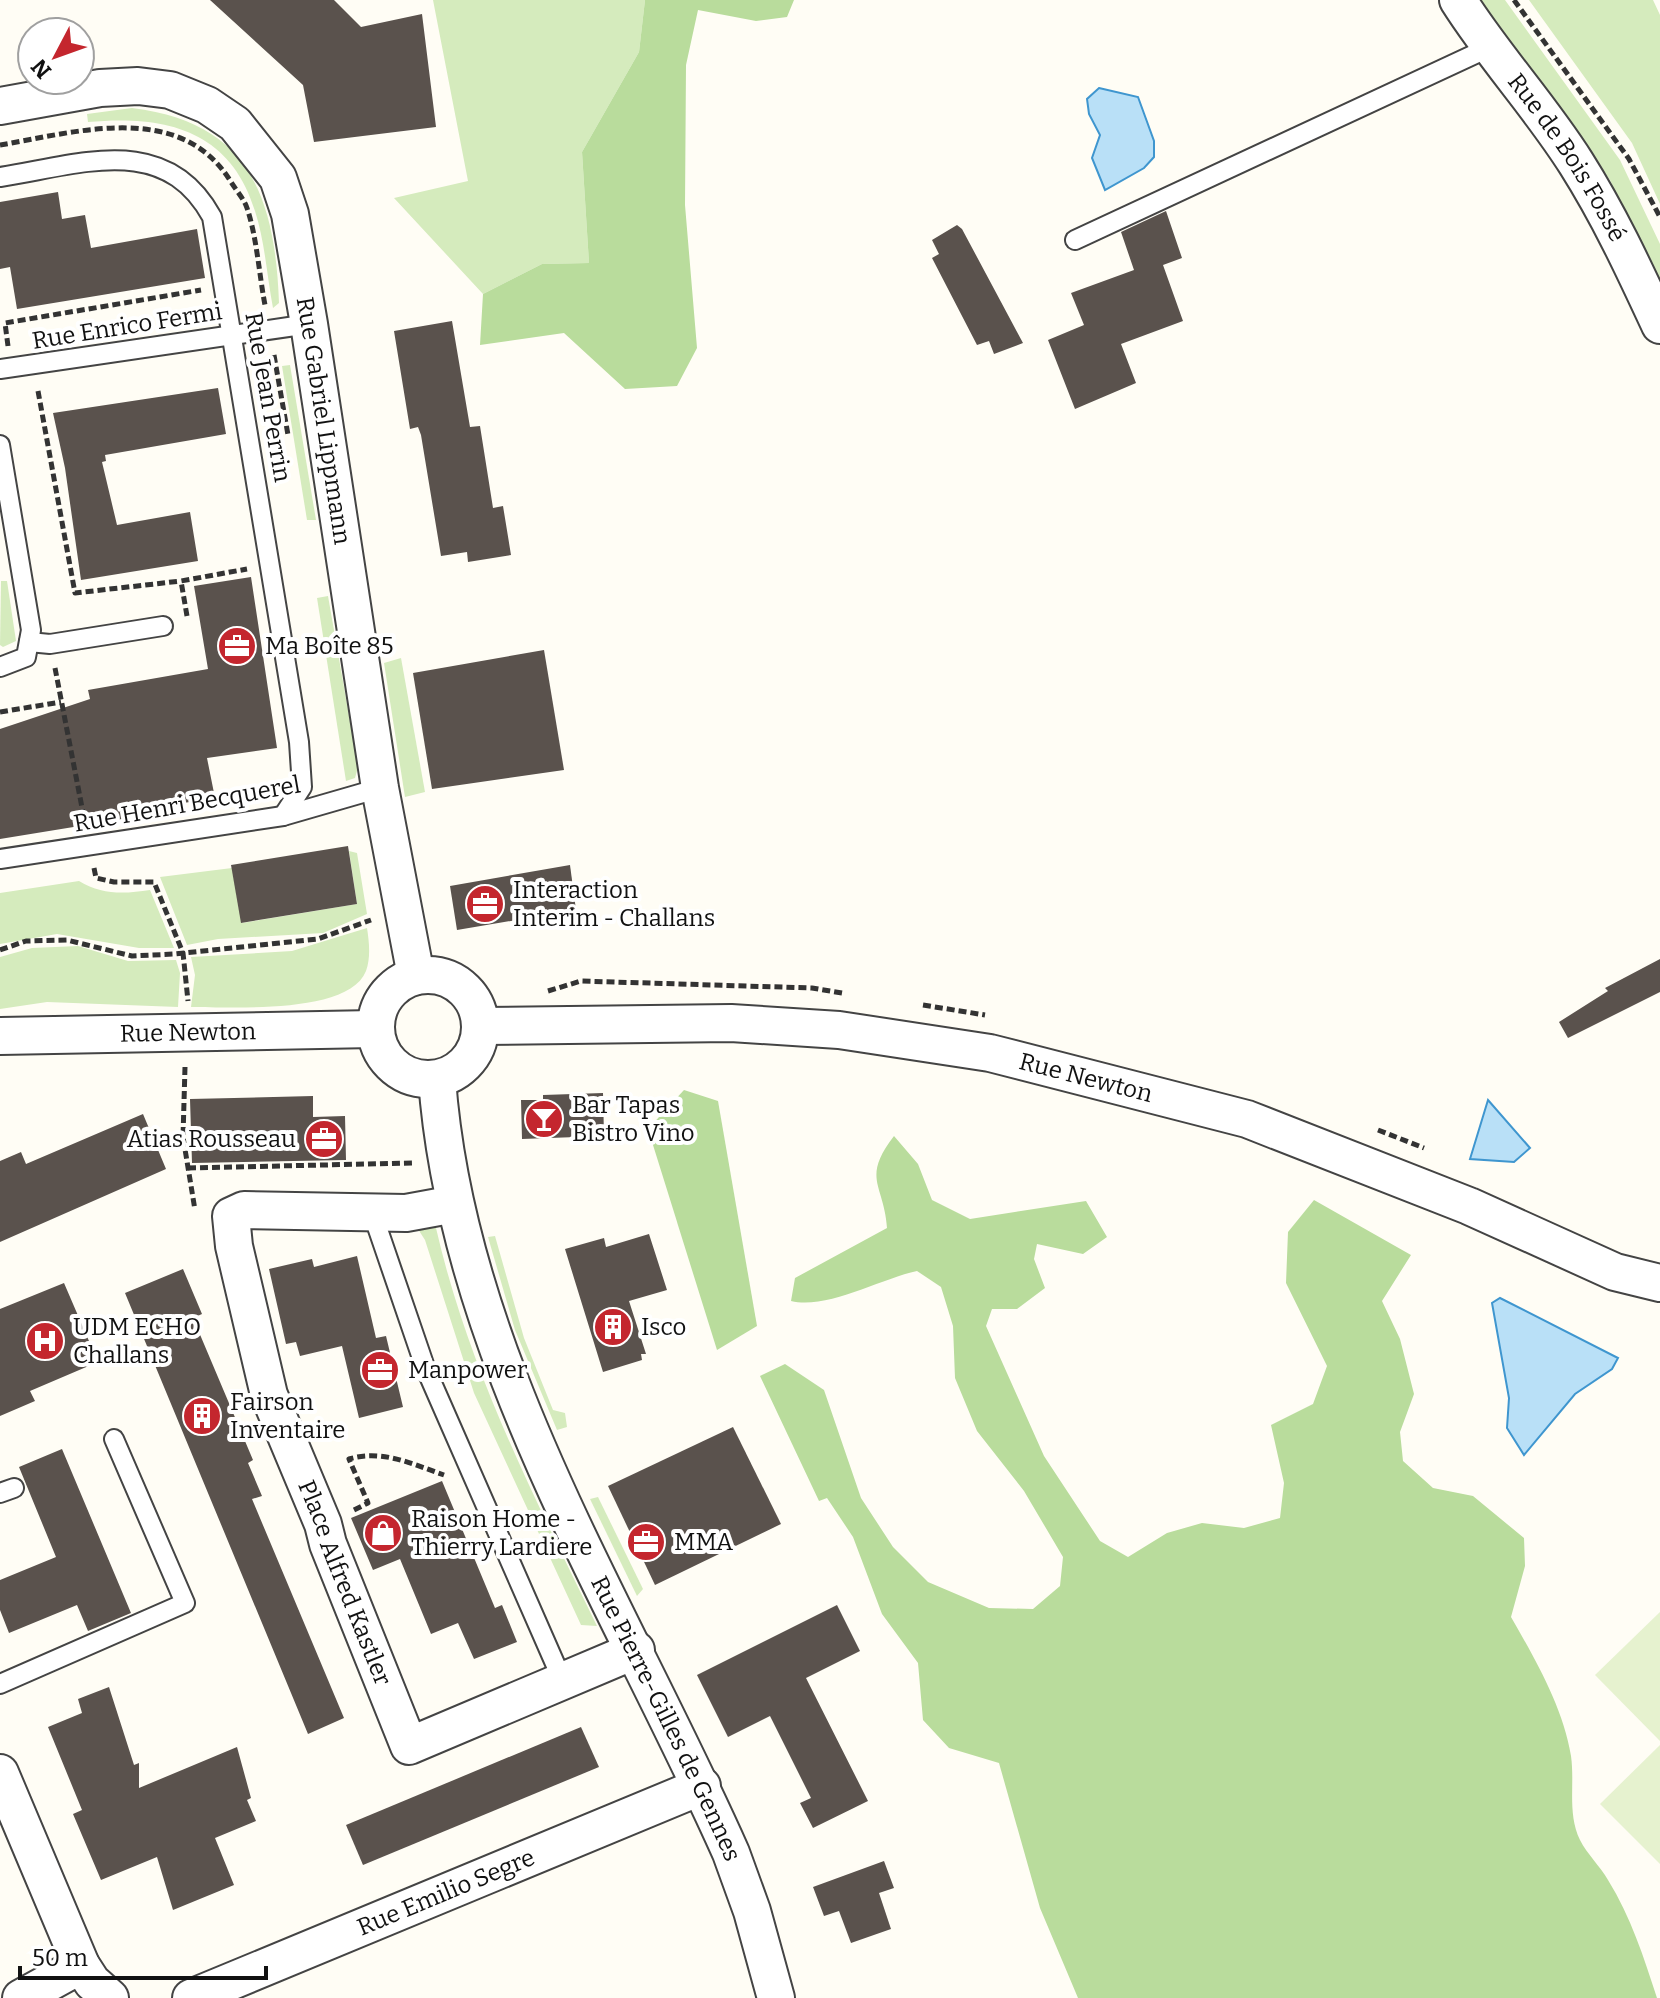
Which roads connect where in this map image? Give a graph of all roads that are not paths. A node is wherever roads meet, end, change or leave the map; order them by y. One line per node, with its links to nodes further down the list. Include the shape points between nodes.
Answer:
1 (1458, 0): 2 (street, Rue de Bois Fossé)
2 (1488, 48): 5 (lane); 7 (street, Rue de Bois Fossé, via 1575,161 1617,233)
3 (0, 106): 6 (street, Rue Gabriel Lippmann, via 138,86 170,90 235,124 278,178 290,214)
4 (0, 177): 8 (lane, Rue Jean Perrin, via 128,158 151,162 184,179 212,217)
5 (1075, 240)
6 (309, 324): 8 (lane, Rue Enrico Fermi); 14 (street, Rue Gabriel Lippmann)
7 (1660, 325)
8 (233, 333): 9 (lane, Rue Enrico Fermi); 15 (lane, Rue Jean Perrin, via 299,742 302,787)
9 (5, 369)
10 (0, 445): 12 (lane)
11 (163, 626): 12 (lane, via 50,644)
12 (29, 642): 13 (lane, via 26,657)
13 (0, 667)
14 (380, 788): 15 (lane, Rue Henri Becquerel); 17 (street, Rue Gabriel Lippmann)
15 (283, 816): 16 (lane, Rue Henri Becquerel)
16 (0, 859)
17 (416, 976): 18 (street, via 449,978 472,998); 19 (street, via 396,984 380,1004)
18 (481, 1026): 21 (street, via 475,1050 460,1069); 24 (street, Rue Newton, via 747,1024 839,1030 990,1053 1247,1119 1469,1206 1615,1272)
19 (374, 1029): 20 (street, Rue Newton); 21 (street, via 384,1057 408,1076)
20 (0, 1036)
21 (437, 1079): 22 (street, Rue Pierre-Gilles de Gennes)
22 (455, 1204): 23 (street, Place Alfred Kastler, via 406,1213); 26 (street, Rue Pierre-Gilles de Gennes, via 487,1318 520,1405)
23 (372, 1212): 28 (lane, via 425,1367); 28 (street, Place Alfred Kastler, via 244,1210 231,1216 269,1395 409,1746)
24 (1660, 1283)
25 (114, 1439): 27 (lane, via 185,1603)
26 (636, 1650): 28 (street, Place Alfred Kastler); 30 (street, Rue Pierre-Gilles de Gennes)
27 (0, 1684)
28 (564, 1684)
29 (0, 1773): 31 (street)
30 (702, 1786): 34 (street, Rue Emilio Segre); 35 (street, Rue Pierre-Gilles de Gennes, via 752,1911)
31 (81, 1965): 32 (street); 33 (street)
32 (21, 1998)
33 (110, 1998)
34 (191, 1998)
35 (776, 1998)

